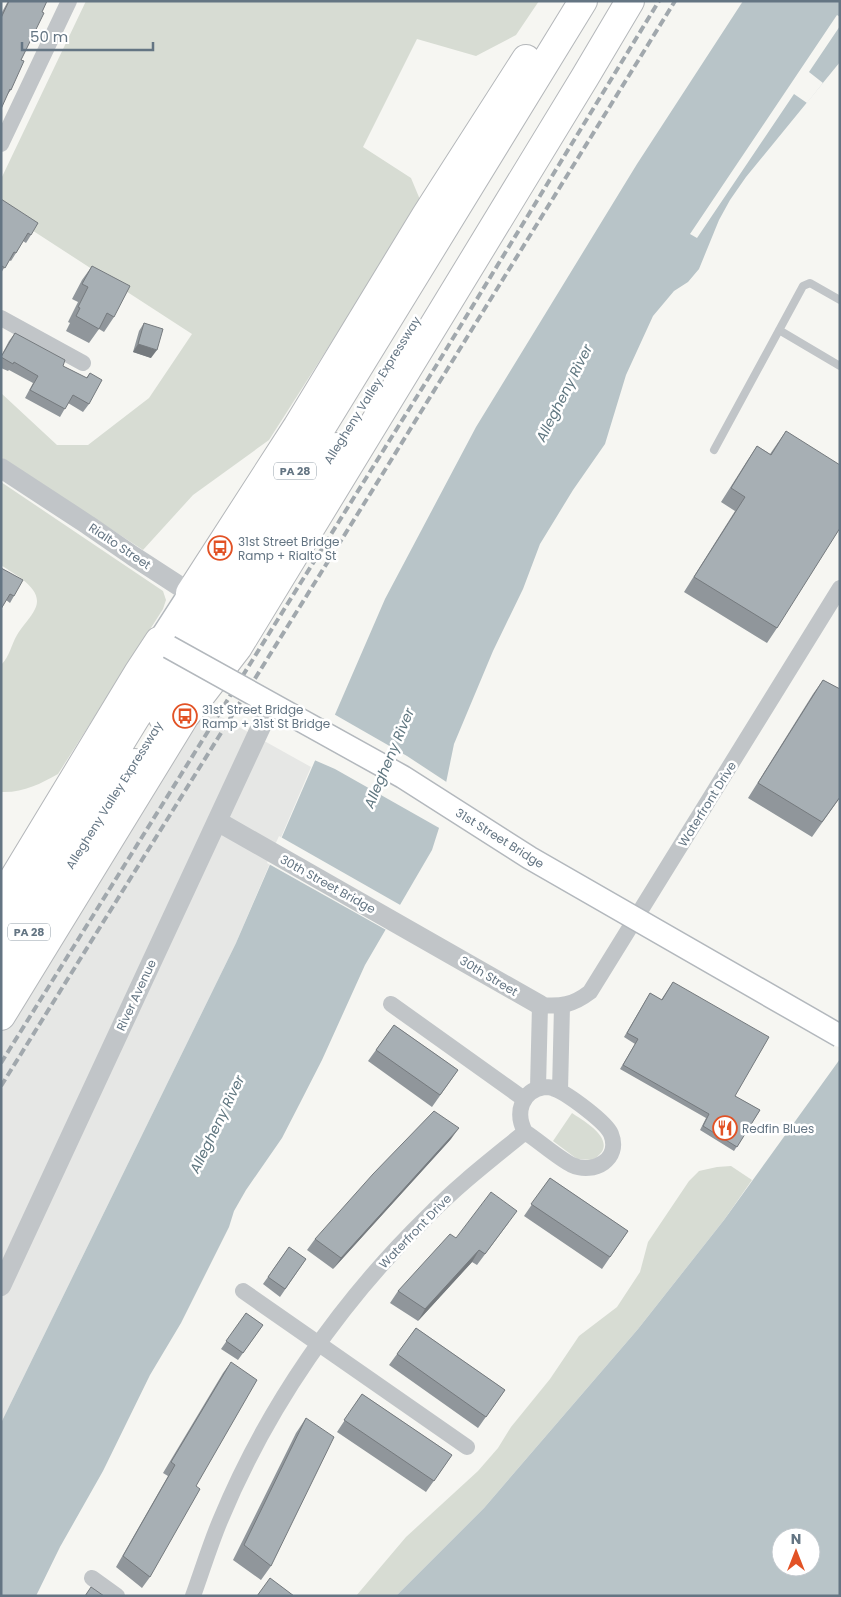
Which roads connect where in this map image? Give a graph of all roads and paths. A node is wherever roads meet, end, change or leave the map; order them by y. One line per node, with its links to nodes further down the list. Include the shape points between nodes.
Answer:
1 (69, 1): 6 (street)
2 (564, 1): 15 (highway)
3 (583, 1): 21 (highway, Allegheny Valley Expressway / PA 28, via 242,557 136,717)
4 (612, 1): 23 (highway, Allegheny Valley Expressway / PA 28, via 262,568 153,733)
5 (630, 1): 17 (highway, via 238,647)
6 (1, 144)
7 (840, 300): 9 (lane, via 810,283 803,286)
8 (1, 318): 10 (street)
9 (780, 330): 11 (lane); 12 (lane)
10 (83, 364)
11 (840, 366)
12 (714, 450)
13 (1, 468): 15 (street, Rialto Street)
14 (840, 588): 26 (street, Waterfront Drive, via 598,980 578,1001)
15 (190, 593): 16 (main road)
16 (164, 644): 17 (main road, 31st Street Bridge, bridge); 20 (highway, via 132,682)
17 (217, 675): 18 (main road, 31st Street Bridge, bridge); 27 (highway, via 186,716)
18 (271, 705): 19 (street, River Avenue); 28 (main road, 31st Street Bridge, bridge, via 403,777 530,858)
19 (217, 821): 22 (street, 30th Street Bridge); 33 (street, River Avenue)
20 (1, 899)
21 (1, 938)
22 (440, 946): 25 (street, 30th Street)
23 (1, 980)
24 (391, 1004): 31 (street)
25 (540, 1005): 26 (street, Waterfront Drive); 29 (street)
26 (562, 1006): 30 (street)
27 (1, 1016)
28 (840, 1036)
29 (538, 1088): 30 (street, via 552,1087); 31 (street)
30 (560, 1091): 32 (street, via 608,1127 612,1136 611,1156 596,1168 585,1169 572,1165)
31 (524, 1099): 32 (street, via 519,1114)
32 (525, 1132): 35 (street, Waterfront Drive, via 421,1222 372,1276)
33 (1, 1286)
34 (243, 1291): 35 (street)
35 (319, 1345): 36 (street); 39 (street, Waterfront Drive, via 298,1374 254,1450 221,1519)
36 (467, 1447)
37 (92, 1578): 38 (street)
38 (116, 1596)
39 (193, 1596)

